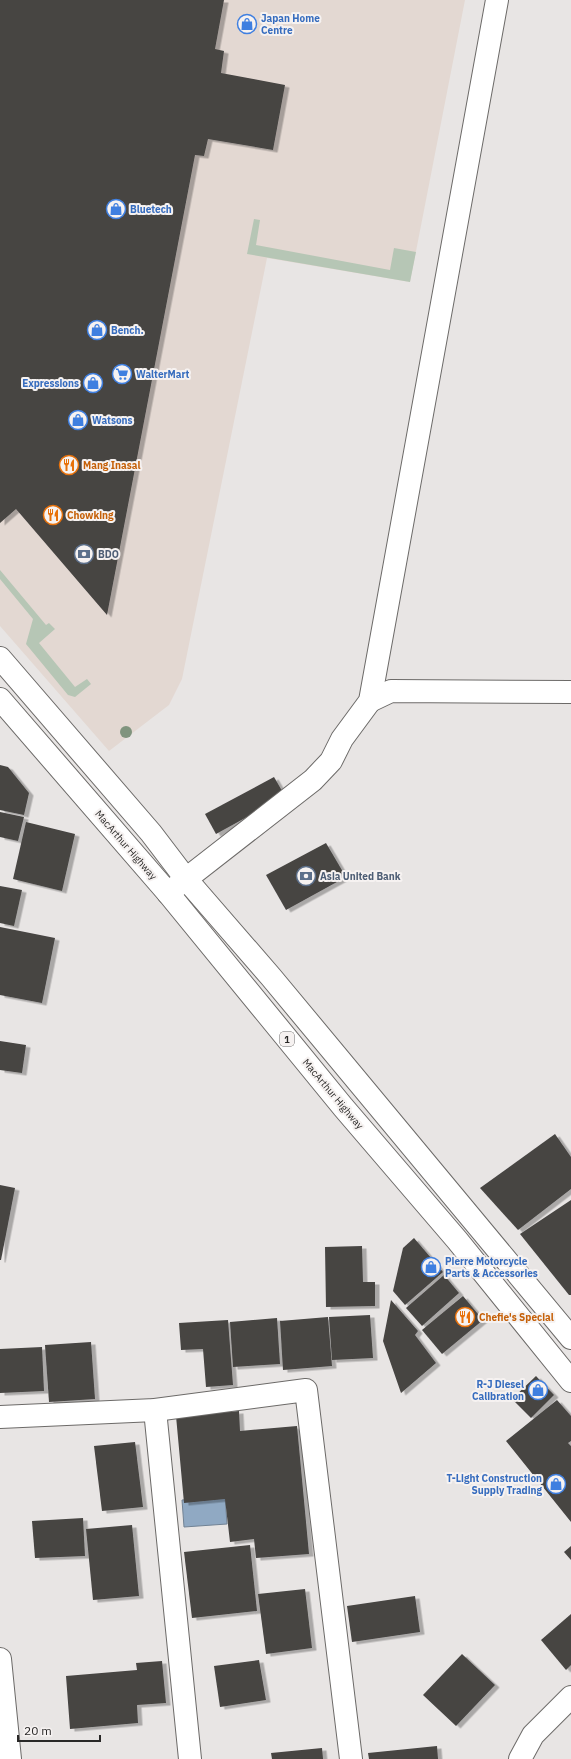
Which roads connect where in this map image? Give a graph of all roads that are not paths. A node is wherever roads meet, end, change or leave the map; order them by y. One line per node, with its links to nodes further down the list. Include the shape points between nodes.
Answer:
1 (496, 0): 5 (main road)
2 (0, 658): 6 (main road, via 152,834)
3 (571, 692): 5 (main road, via 391,691)
4 (0, 699): 7 (main road, MacArthur Highway / 1)
5 (370, 701): 6 (main road, via 342,739 330,761 313,780 225,846)
6 (186, 879): 7 (main road); 8 (main road)
7 (168, 893): 9 (main road, MacArthur Highway / 1, via 309,1066 457,1240)
8 (571, 1338)
9 (571, 1382)
10 (156, 1410): 11 (main road); 15 (main road); 16 (main road, via 306,1390)
11 (0, 1417)
12 (0, 1659): 14 (main road)
13 (571, 1697): 17 (main road, via 533,1735)
14 (10, 1759)
15 (190, 1759)
16 (351, 1759)
17 (520, 1759)

